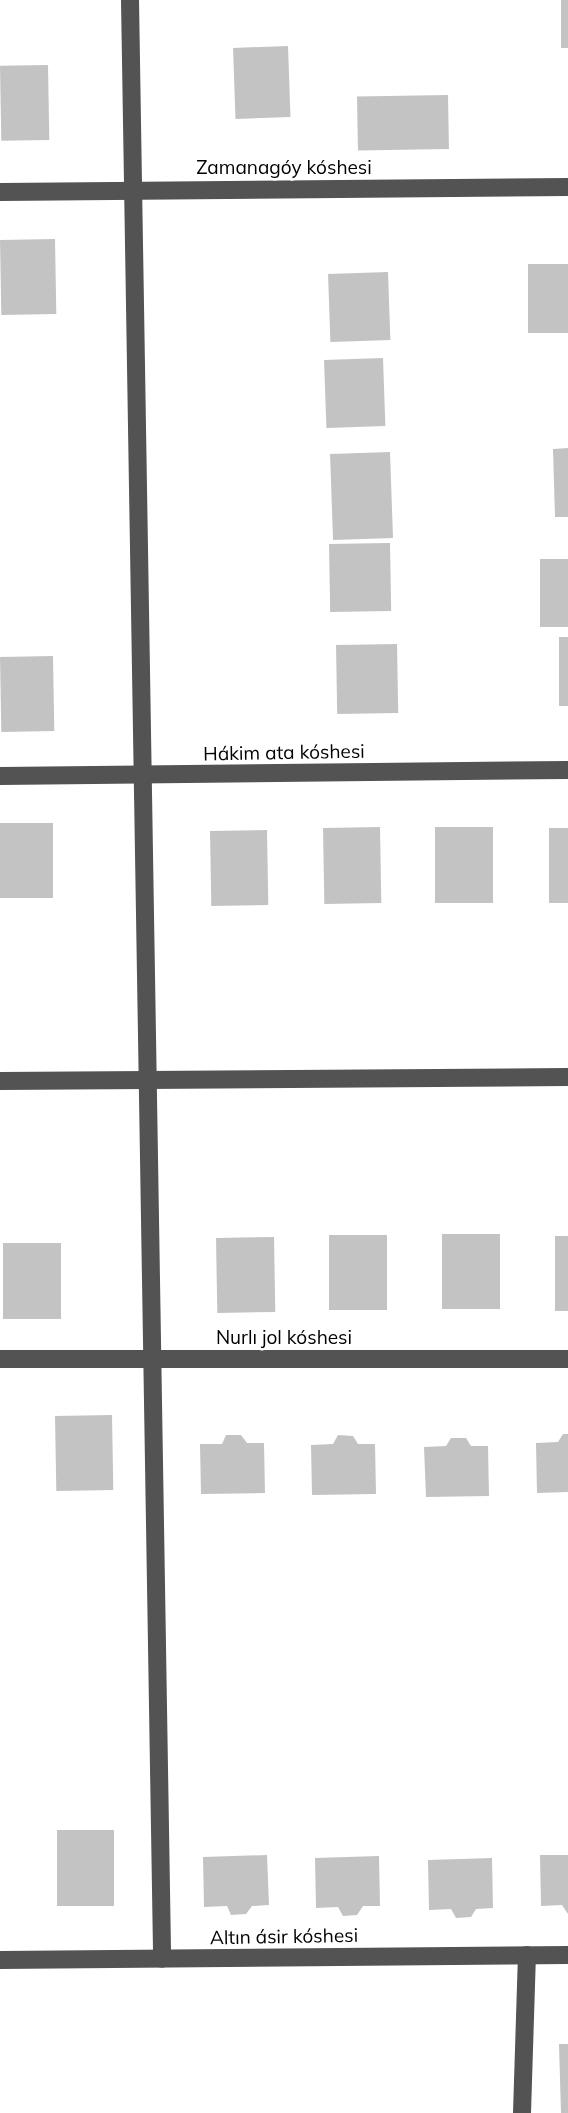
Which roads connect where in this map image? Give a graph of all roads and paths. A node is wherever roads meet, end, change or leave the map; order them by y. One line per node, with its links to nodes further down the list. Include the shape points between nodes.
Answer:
1 (130, 0): 3 (street)
2 (568, 187): 3 (street, Zamanagóy kóshesi)
3 (133, 190): 4 (street, Zamanagóy kóshesi); 6 (street)
4 (0, 192)
5 (568, 770): 6 (street, Hákim ata kóshesi)
6 (143, 775): 7 (street, Hákim ata kóshesi); 9 (street)
7 (0, 776)
8 (568, 1077): 9 (street)
9 (148, 1080): 10 (street); 12 (street)
10 (0, 1081)
11 (0, 1359): 12 (street, Nurlı jol kóshesi)
12 (152, 1359): 13 (street, Nurlı jol kóshesi); 16 (street)
13 (568, 1359)
14 (527, 1955): 15 (street, Altın ásir kóshesi); 16 (street, Altın ásir kóshesi); 18 (street)
15 (568, 1955)
16 (162, 1959): 17 (street, Altın ásir kóshesi)
17 (0, 1960)
18 (522, 2113)

